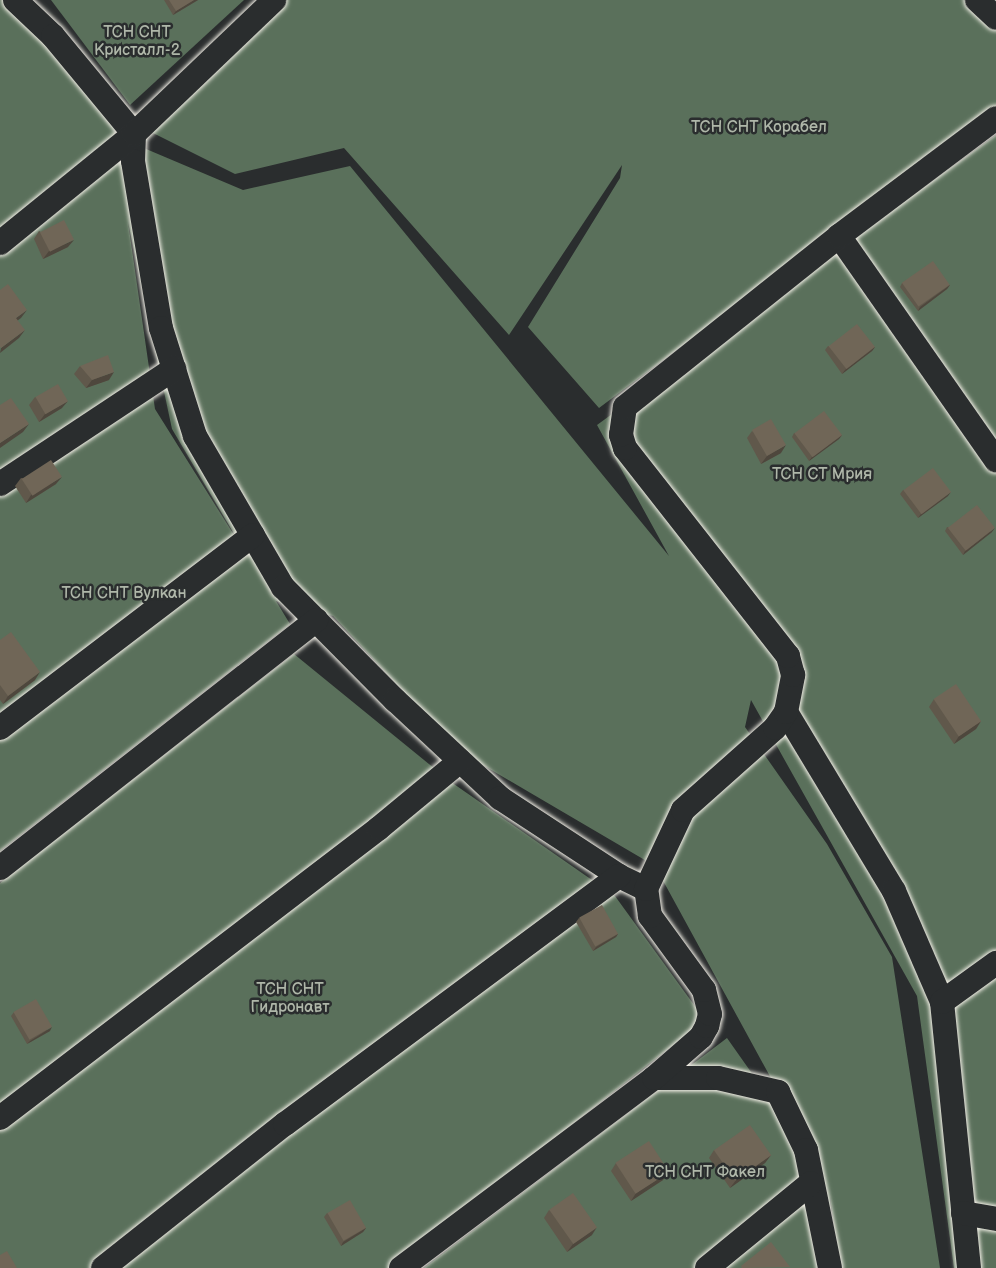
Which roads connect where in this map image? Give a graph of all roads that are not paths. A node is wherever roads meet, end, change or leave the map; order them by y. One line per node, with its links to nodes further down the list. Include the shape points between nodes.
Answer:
1 (6, 0): 5 (street)
2 (15, 0): 8 (street, via 53,36)
3 (274, 0): 8 (street)
4 (977, 0): 6 (street)
5 (0, 4)
6 (996, 18)
7 (996, 118): 9 (street)
8 (134, 134): 10 (street); 11 (street, via 133,161 161,328)
9 (839, 236): 12 (street); 16 (street, via 634,397 621,421 625,448 788,656 793,675)
10 (0, 243)
11 (174, 369): 13 (street); 14 (street, via 195,436)
12 (996, 460)
13 (0, 484)
14 (253, 535): 15 (street, via 283,587); 17 (street)
15 (316, 620): 18 (street); 19 (street)
16 (786, 712): 21 (street, via 775,728 683,810); 23 (street, via 894,891)
17 (0, 728)
18 (460, 761): 20 (street, via 501,798); 25 (street)
19 (0, 868)
20 (619, 876): 21 (street); 29 (street, via 285,1124)
21 (646, 889): 24 (street, via 650,916 704,990 710,1014 701,1037)
22 (996, 963): 23 (street)
23 (942, 1002): 27 (street)
24 (654, 1078): 26 (street, via 718,1078 778,1092 806,1150); 30 (street)
25 (0, 1118)
26 (811, 1183): 31 (street); 32 (street)
27 (963, 1213): 28 (street); 33 (street)
28 (996, 1219)
29 (103, 1268)
30 (401, 1268)
31 (706, 1268)
32 (830, 1268)
33 (969, 1268)

